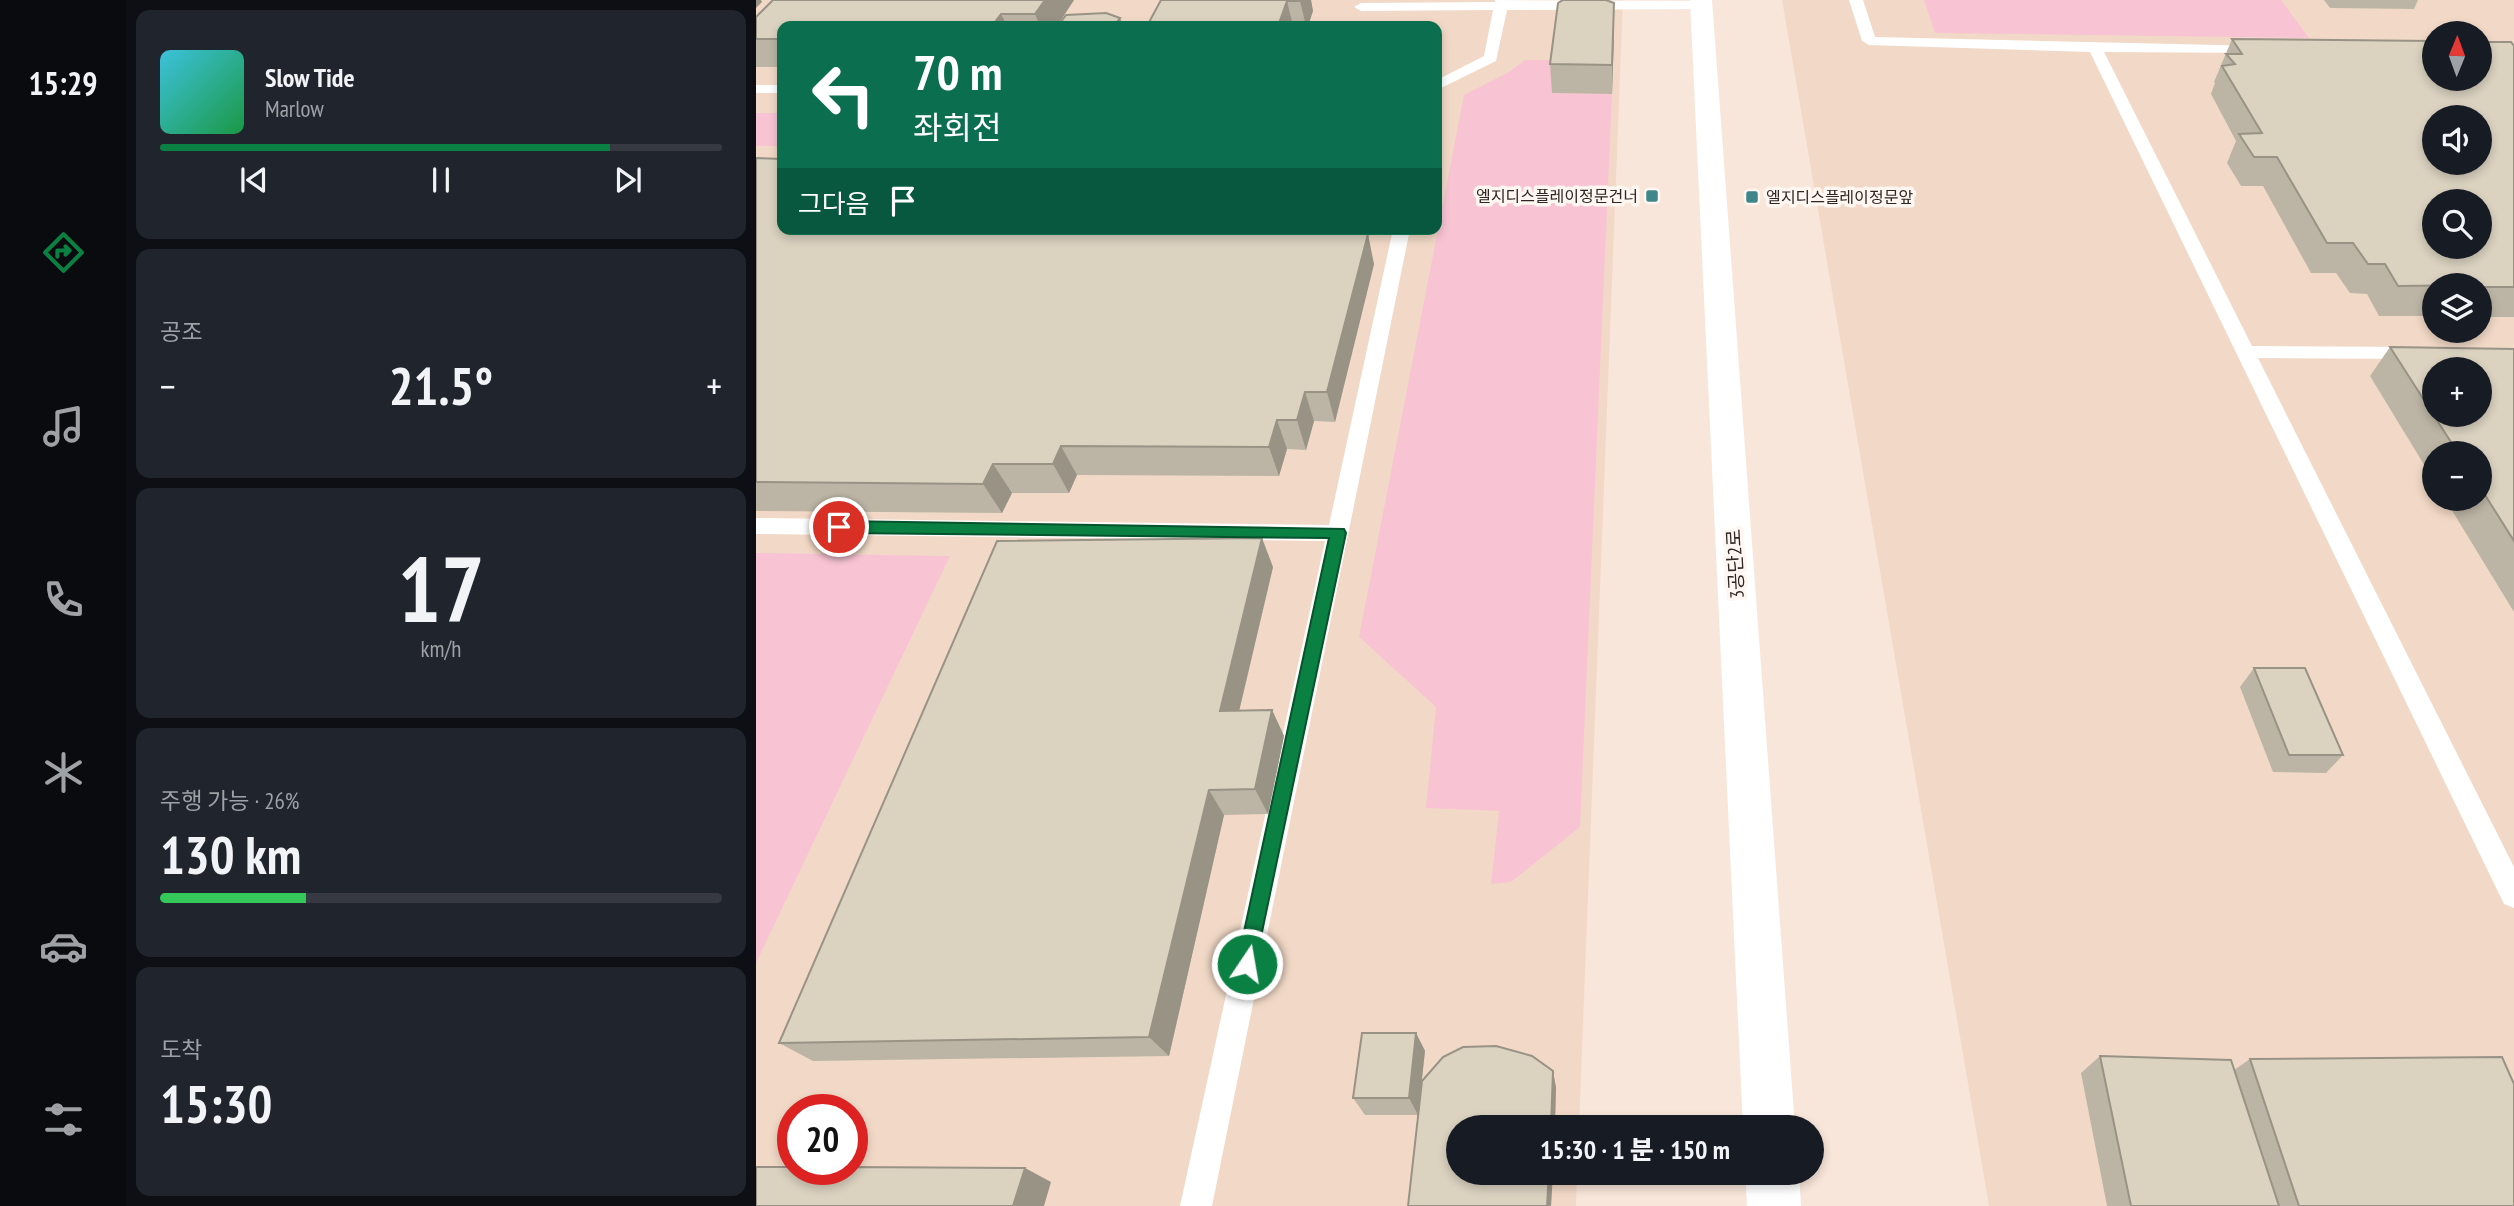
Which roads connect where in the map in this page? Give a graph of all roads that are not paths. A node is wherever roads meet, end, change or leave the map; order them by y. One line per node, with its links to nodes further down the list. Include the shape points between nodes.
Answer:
1 (1856, 0): 5 (lane, via 1869,41)
2 (1501, 3): 3 (lane); 4 (lane); 7 (lane, via 1491,58)
3 (1701, 3): 16 (street, 3공단2로)
4 (1361, 8)
5 (2095, 48): 6 (lane); 11 (lane)
6 (2272, 49)
7 (1442, 83)
8 (756, 89): 9 (lane)
9 (777, 89)
10 (1401, 235): 14 (lane)
11 (2245, 352): 12 (lane); 15 (lane)
12 (2433, 354)
13 (756, 526): 14 (lane)
14 (1338, 533): 18 (lane)
15 (2514, 895)
16 (1768, 1115)
17 (1773, 1185): 19 (street)
18 (1196, 1206)
19 (1774, 1206)

